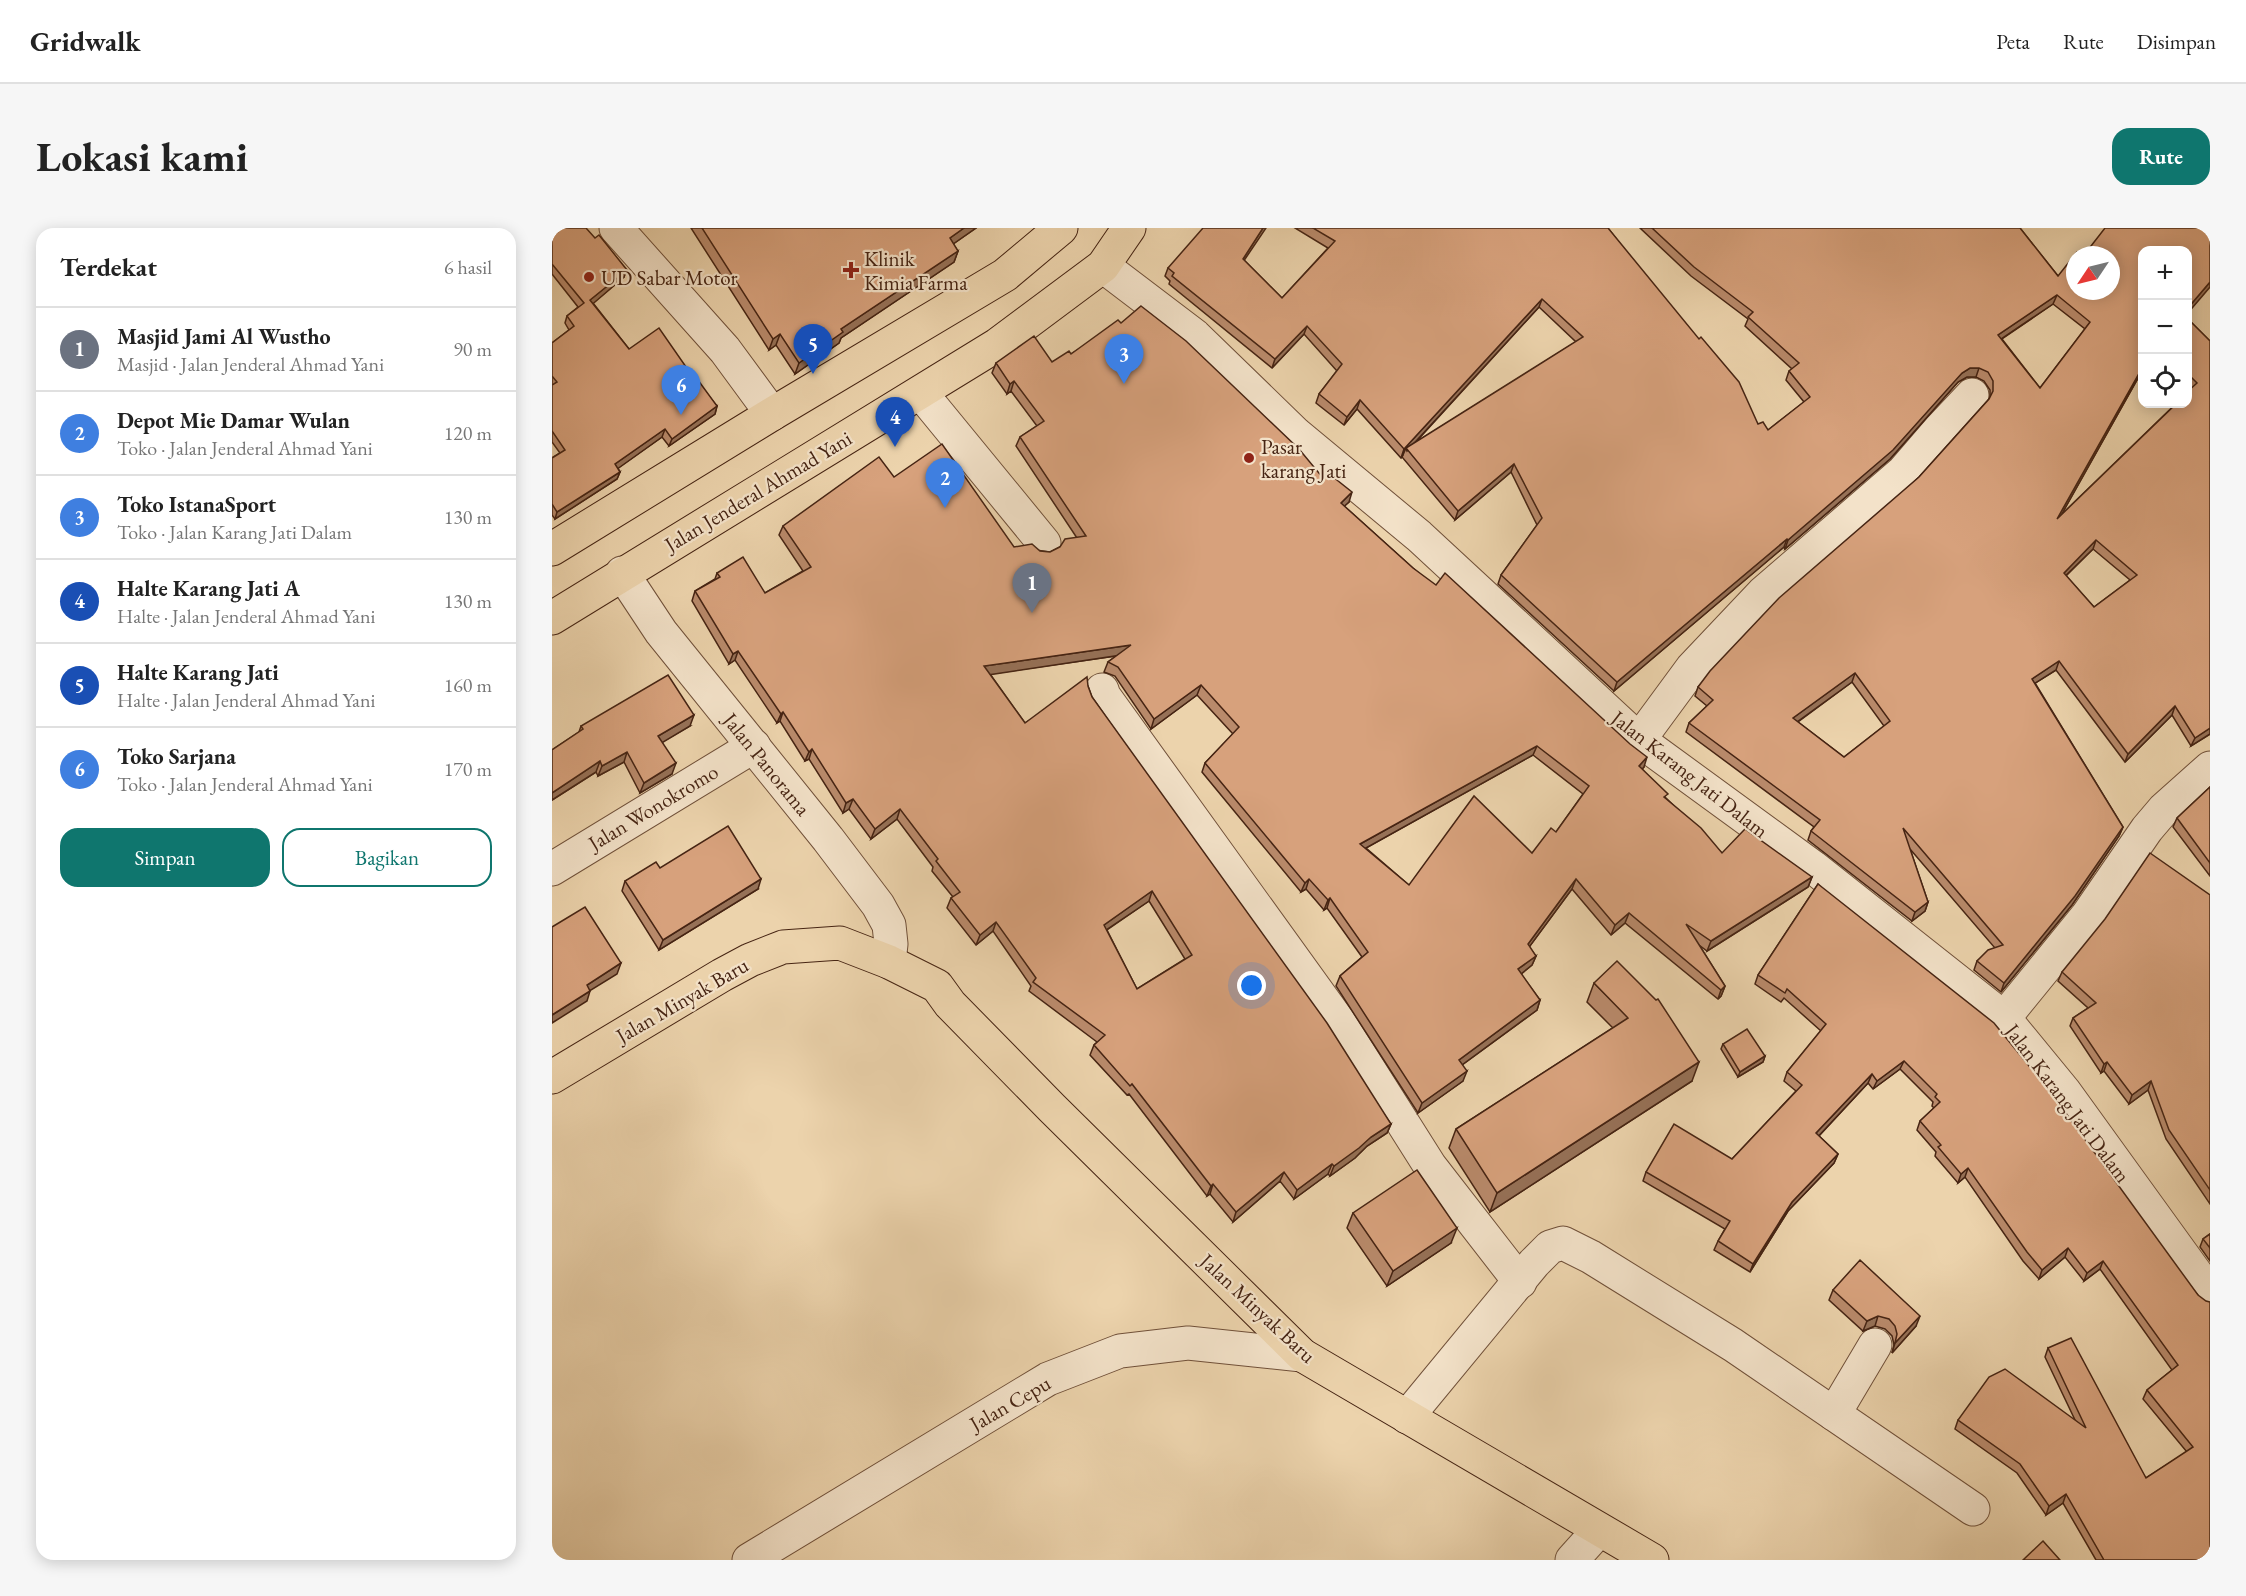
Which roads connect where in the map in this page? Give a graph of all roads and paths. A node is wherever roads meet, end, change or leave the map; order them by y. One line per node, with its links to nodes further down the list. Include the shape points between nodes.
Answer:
1 (615, 228): 7 (street, via 725,350)
2 (1061, 228): 7 (main road, via 1005,274)
3 (1129, 228): 4 (main road, Jalan Jenderal Ahmad Yani)
4 (1103, 266): 5 (main road, Jalan Jenderal Ahmad Yani, via 997,345); 13 (street, Jalan Karang Jati Dalam, via 1195,336 1296,434 1419,536)
5 (921, 393): 8 (street); 10 (main road, Jalan Jenderal Ahmad Yani)
6 (1972, 394): 13 (street, via 1904,472 1763,593 1692,668)
7 (772, 414): 9 (main road)
8 (1044, 543)
9 (552, 549)
10 (622, 573): 11 (main road, Jalan Jenderal Ahmad Yani); 14 (street, Jalan Panorama, via 661,632)
11 (552, 618)
12 (1102, 690): 22 (street, via 1339,1022 1430,1166)
13 (1639, 740): 20 (street, Jalan Karang Jati Dalam, via 1813,867)
14 (754, 746): 16 (street, Jalan Wonokromo); 18 (street, Jalan Panorama, via 878,905 889,925)
15 (2206, 779): 20 (street, via 2164,809 2147,829 2087,916)
16 (552, 869)
17 (820, 943): 18 (main road, Jalan Minyak Baru, via 840,943); 19 (main road, Jalan Minyak Baru, via 849,960); 21 (main road, Jalan Minyak Baru, via 783,947 750,960)
18 (889, 962): 19 (main road, Jalan Minyak Baru, via 937,986)
19 (950, 1004): 25 (main road, Jalan Minyak Baru)
20 (2004, 1018): 23 (street, Jalan Karang Jati Dalam, via 2064,1091)
21 (552, 1077)
22 (1520, 1282): 26 (street, via 1550,1247 1563,1243 1734,1345); 27 (street)
23 (2210, 1293)
24 (1875, 1345): 26 (street)
25 (1302, 1354): 27 (main road, Jalan Minyak Baru); 30 (street, Jalan Cepu, via 1188,1343 1120,1351 1048,1379)
26 (1834, 1414): 28 (street)
27 (1407, 1416): 29 (main road, Jalan Minyak Baru)
28 (1973, 1509)
29 (1599, 1530): 31 (street); 32 (main road, Jalan Minyak Baru)
30 (749, 1560)
31 (1572, 1560)
32 (1652, 1560)

